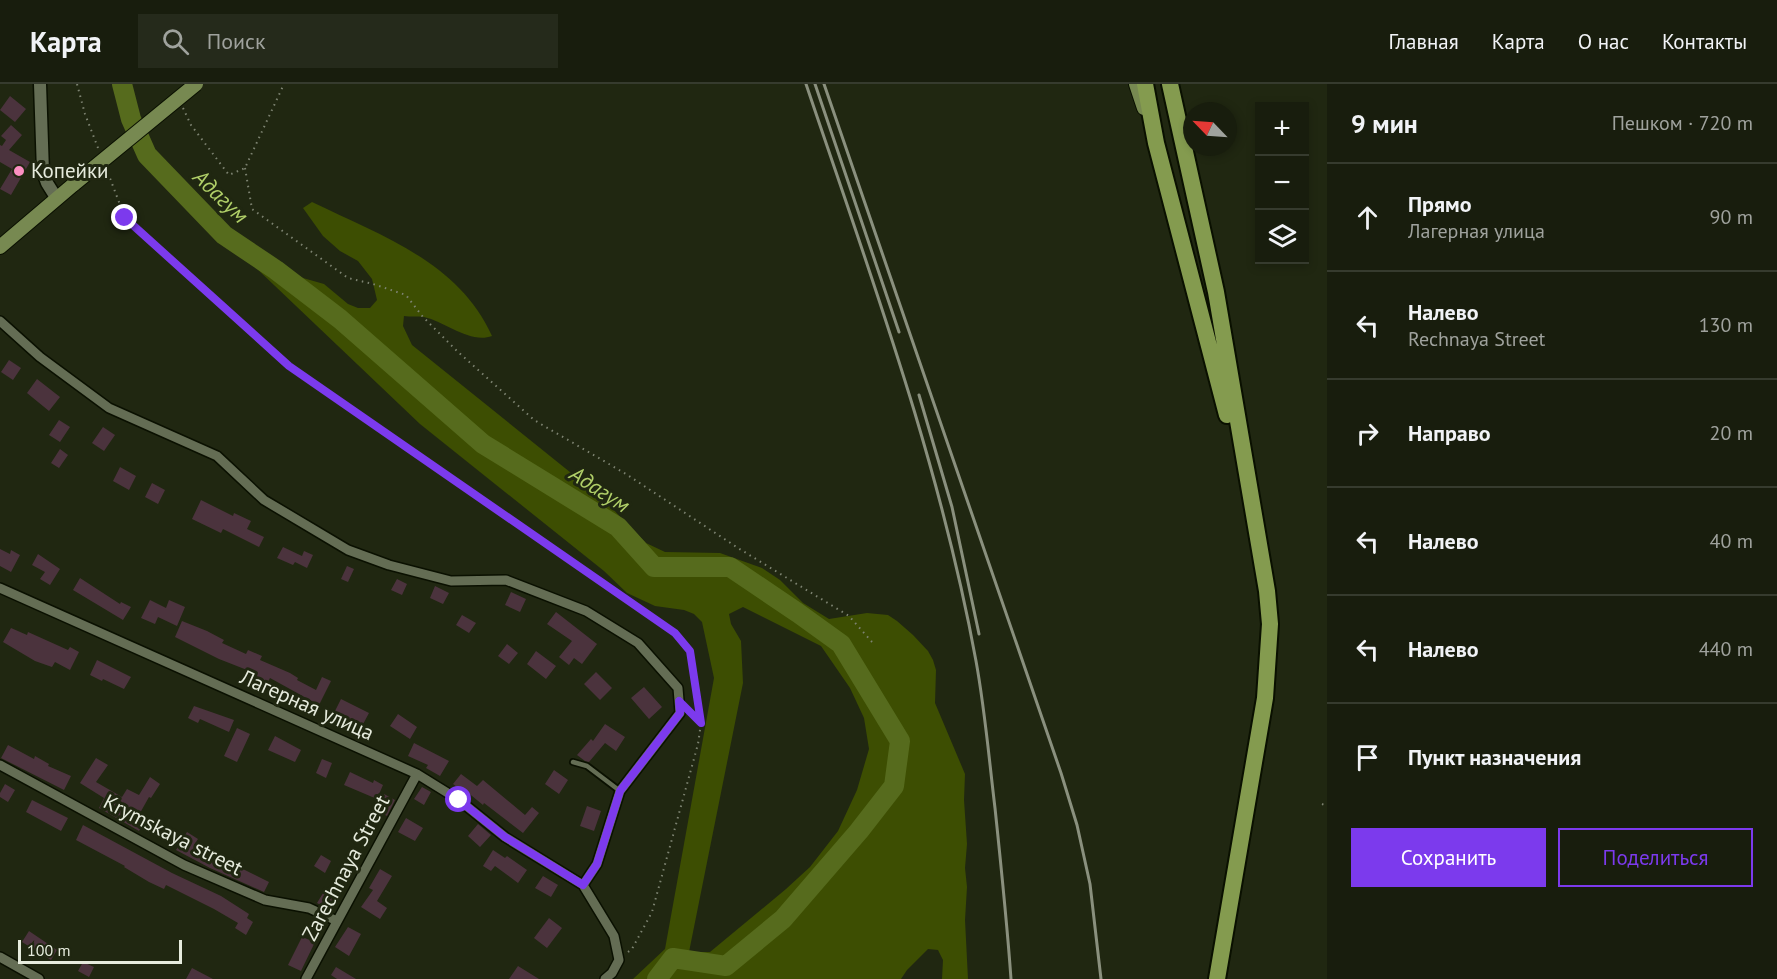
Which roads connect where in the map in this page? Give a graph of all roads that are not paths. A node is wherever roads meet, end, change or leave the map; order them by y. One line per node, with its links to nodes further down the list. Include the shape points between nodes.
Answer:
1 (40, 84): 11 (main road, via 43,172)
2 (196, 84): 11 (main road, bridge)
3 (1136, 84): 9 (main road)
4 (1145, 84): 9 (highway)
5 (1170, 84): 8 (highway)
6 (1178, 84): 7 (main road)
7 (1183, 123)
8 (1183, 138)
9 (1156, 143): 14 (highway)
10 (1187, 156): 14 (highway, via 1216,292)
11 (57, 199): 12 (main road)
12 (1, 245)
13 (0, 321): 19 (street, via 40,357 109,408 217,456 264,500 348,550 451,581 506,580 586,611 638,644 678,688 680,713)
14 (1254, 514): 26 (highway, via 1267,591 1269,660)
15 (0, 588): 18 (street, Лагерная улица)
16 (573, 762): 19 (lane, via 587,766)
17 (0, 765): 21 (street, Krymskaya street, via 184,865 265,900 309,908)
18 (417, 774): 20 (street, Лагерная улица, via 459,800 505,837); 21 (street, Zarechnaya Street)
19 (620, 791): 20 (street, via 597,864)
20 (583, 885): 25 (street, via 614,936 619,960)
21 (337, 921): 24 (street, Zarechnaya Street)
22 (0, 957): 23 (street)
23 (39, 979)
24 (306, 979)
25 (605, 979)
26 (1217, 979)

